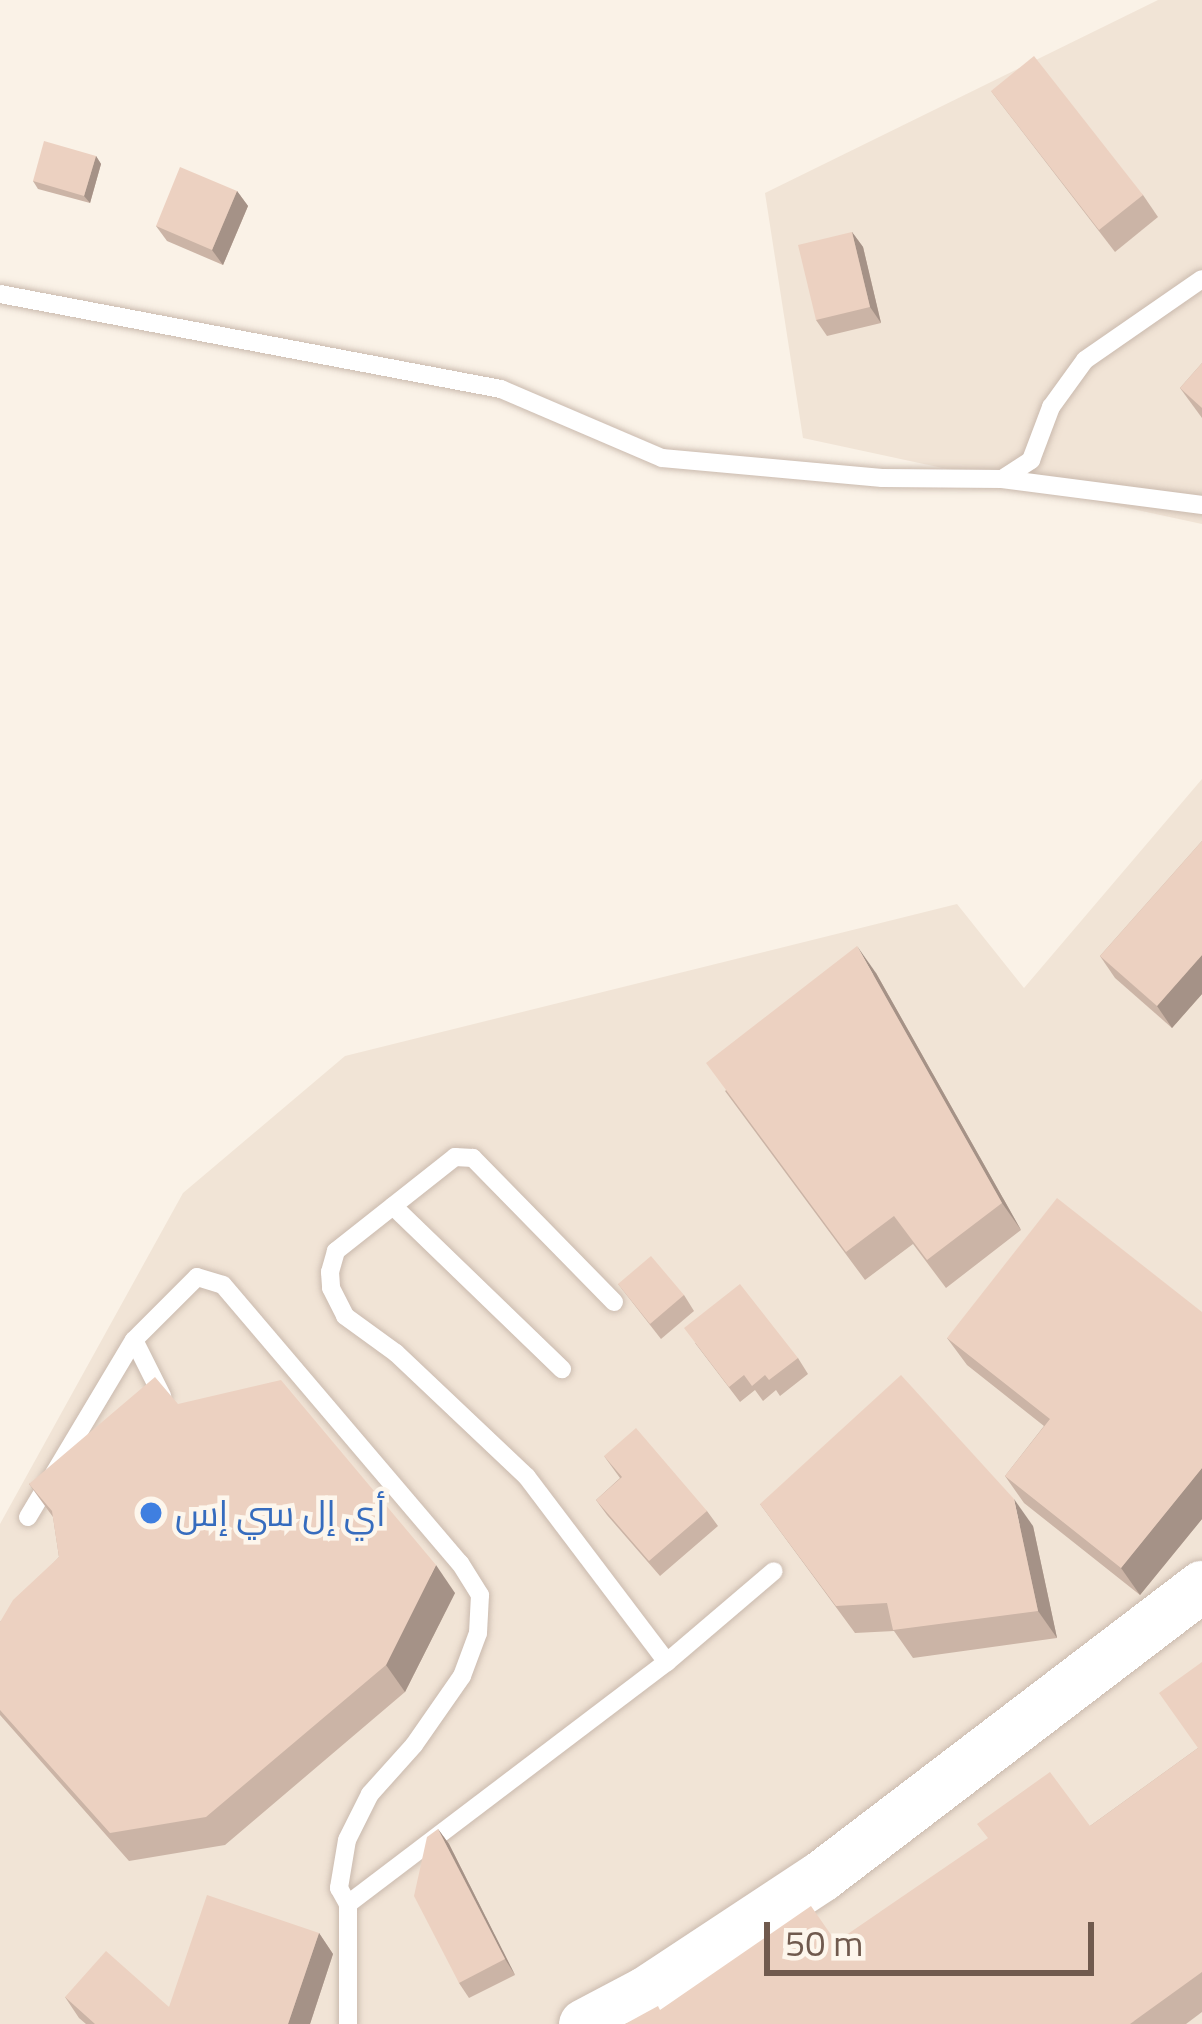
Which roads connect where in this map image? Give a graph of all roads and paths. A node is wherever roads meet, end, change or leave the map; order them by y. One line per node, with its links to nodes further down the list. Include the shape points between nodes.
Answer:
1 (1202, 279): 3 (lane, via 1085,360 1051,407 1031,460)
2 (0, 294): 3 (lane, via 501,389 662,458 882,478)
3 (1002, 479): 4 (lane)
4 (1202, 505)
5 (393, 1206): 6 (lane, via 455,1157 472,1158); 8 (lane); 13 (lane, via 337,1251 331,1288 345,1316 396,1353 527,1478)
6 (614, 1302)
7 (134, 1340): 9 (lane); 10 (lane); 14 (lane, via 196,1277 223,1285 479,1595 478,1634 462,1676 370,1794 346,1840 339,1888)
8 (562, 1369)
9 (161, 1396)
10 (28, 1517)
11 (773, 1571): 13 (lane)
12 (1202, 1586): 16 (street, via 821,1876)
13 (668, 1662): 14 (lane)
14 (348, 1904): 15 (lane)
15 (348, 2024)
16 (584, 2024)

